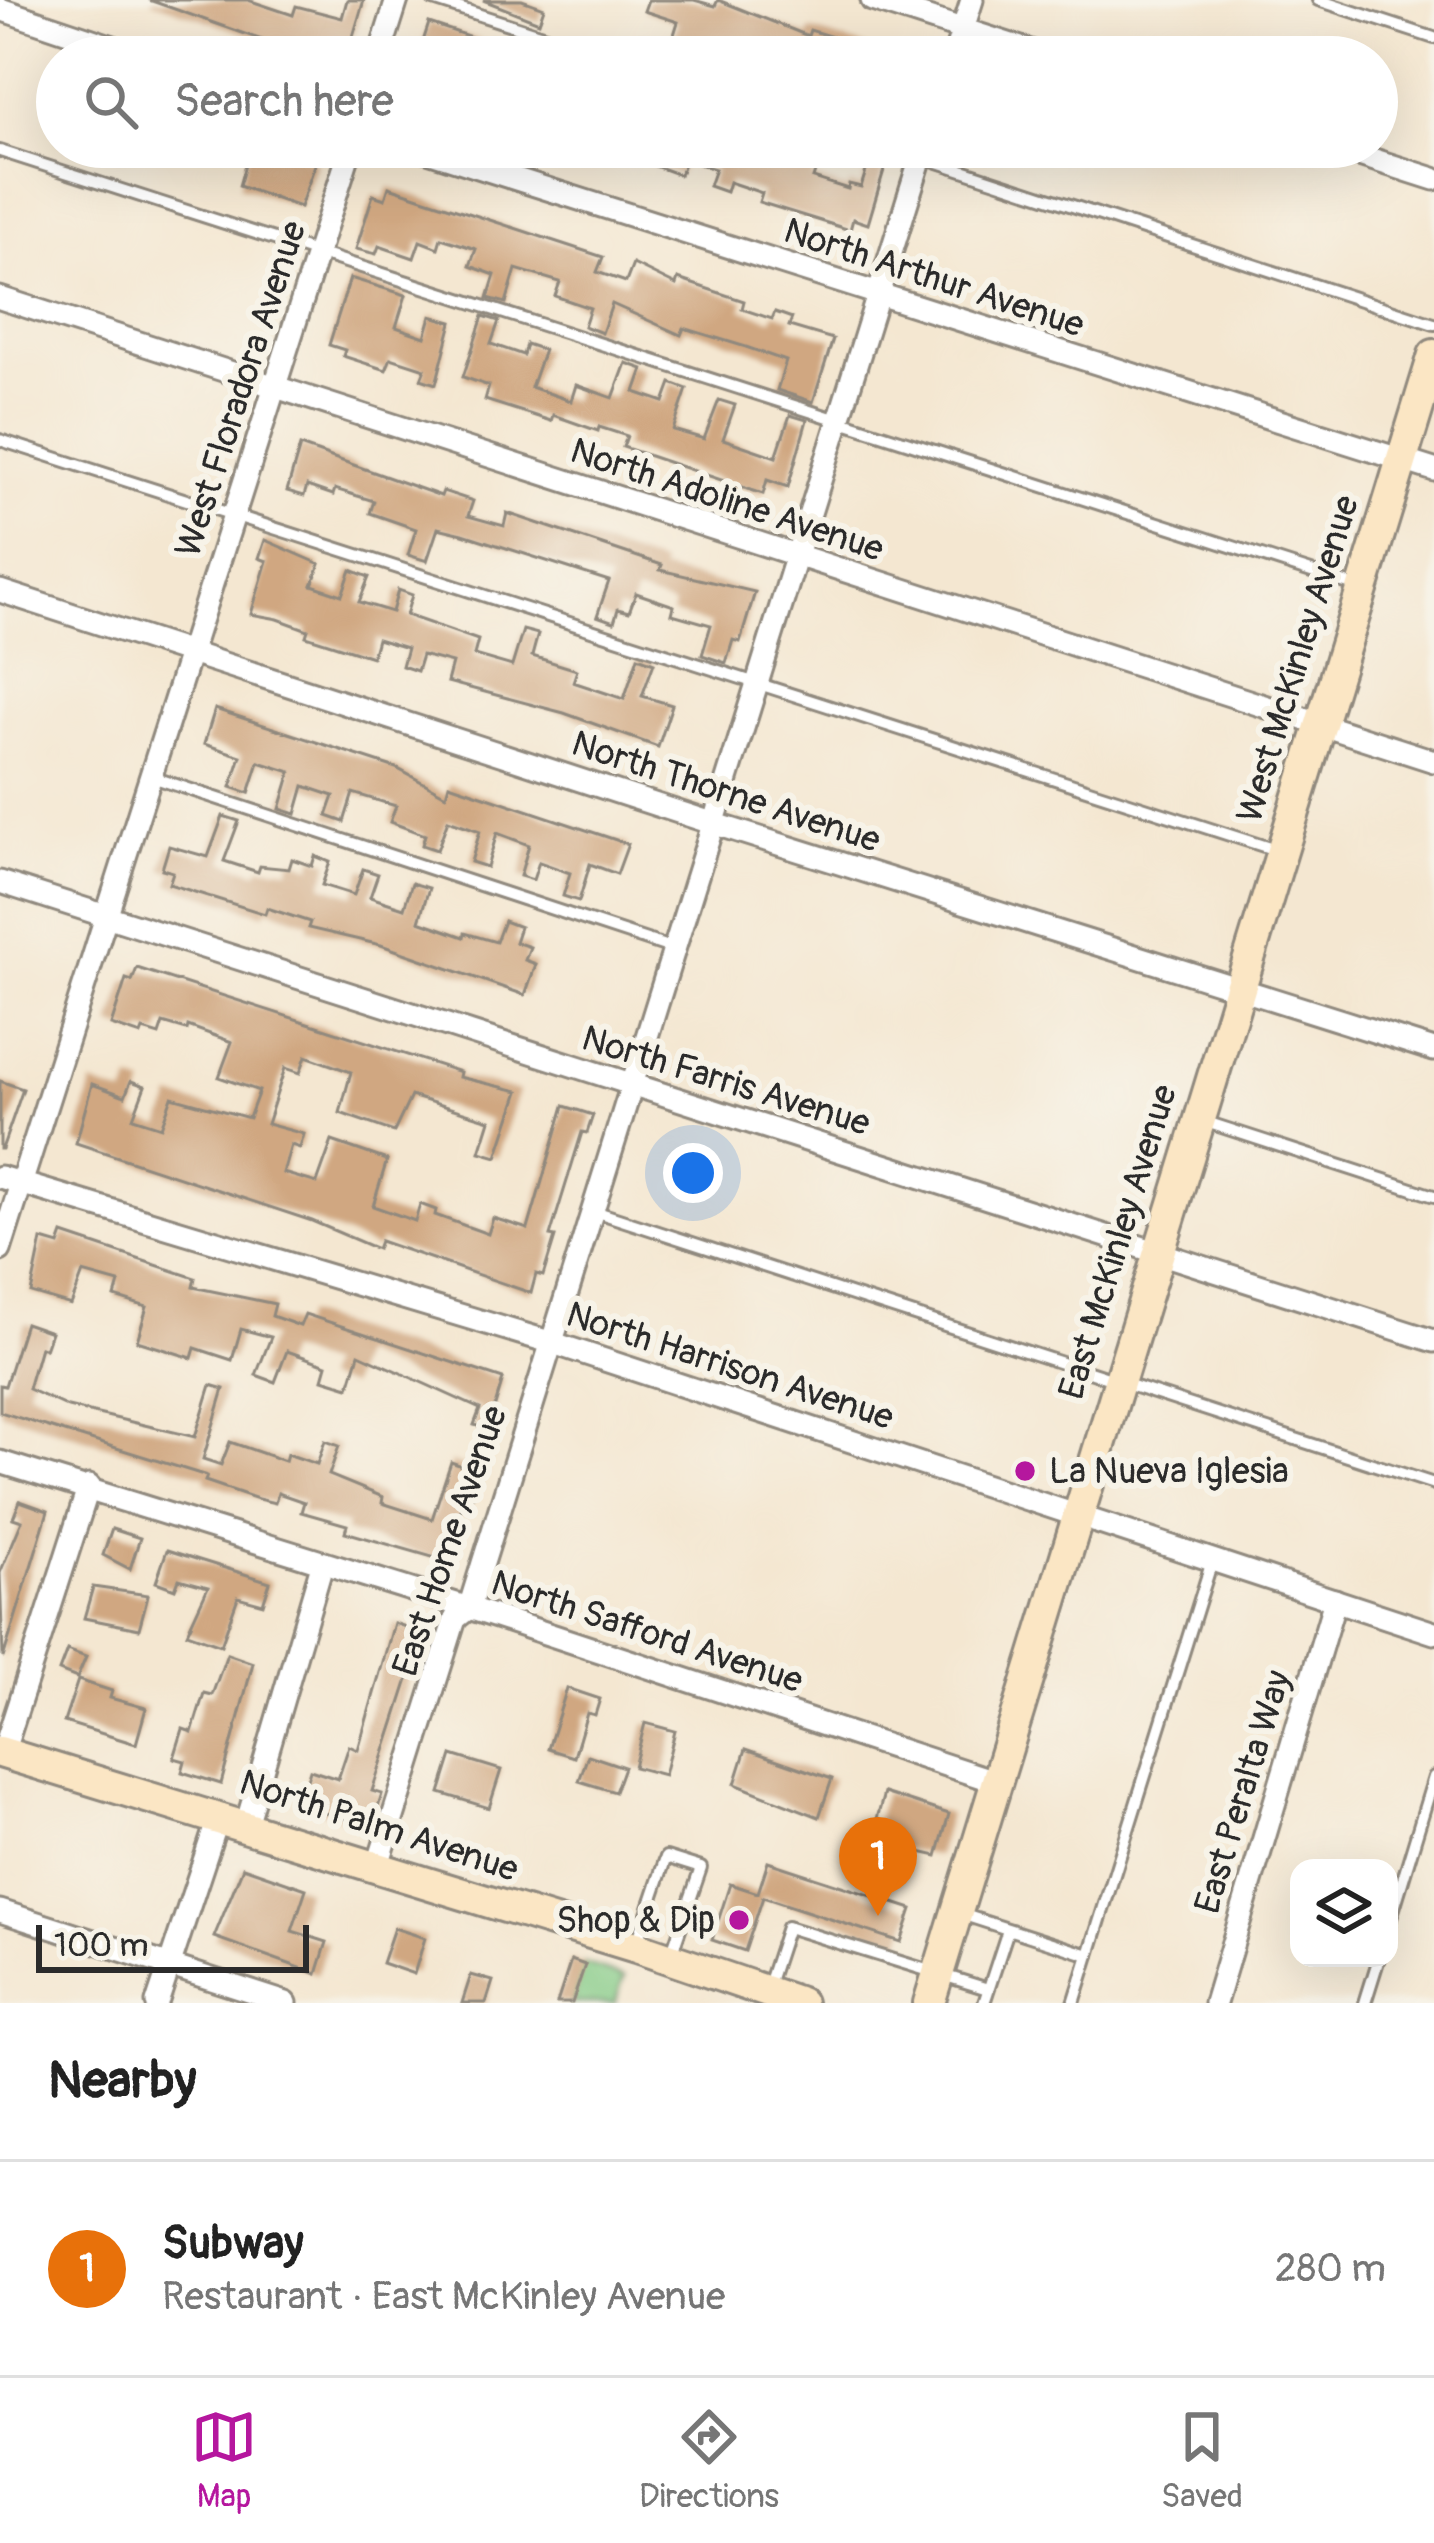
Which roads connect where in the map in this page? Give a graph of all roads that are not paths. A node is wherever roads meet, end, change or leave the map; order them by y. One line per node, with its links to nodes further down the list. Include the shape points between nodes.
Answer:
1 (398, 0): 9 (street)
2 (433, 0): 10 (lane)
3 (872, 0): 7 (street)
4 (972, 0): 7 (street)
5 (1318, 0): 13 (lane)
6 (0, 9): 8 (street)
7 (962, 29): 11 (street); 12 (street)
8 (80, 36)
9 (386, 36)
10 (545, 36)
11 (960, 36)
12 (984, 36)
13 (1434, 38)
14 (0, 151): 15 (lane)
15 (36, 162)
16 (1398, 167): 22 (street)
17 (54, 168): 23 (lane)
18 (345, 168): 23 (street, West Floradora Avenue)
19 (481, 168): 24 (street, North Arthur Avenue)
20 (918, 168): 24 (street, East Home Avenue)
21 (971, 168): 26 (lane)
22 (1434, 179)
23 (320, 251): 28 (street, West Floradora Avenue); 29 (lane)
24 (876, 294): 29 (street, East Home Avenue); 31 (street, North Arthur Avenue)
25 (0, 298): 28 (street, North Adoline Avenue)
26 (1434, 324)
27 (1434, 355): 31 (main road, West McKinley Avenue)
28 (279, 388): 33 (street, West Floradora Avenue); 34 (street, North Adoline Avenue)
29 (838, 421): 34 (street, East Home Avenue); 35 (lane)
30 (0, 440): 33 (lane)
31 (1401, 459): 32 (street, North Arthur Avenue); 35 (main road, West McKinley Avenue)
32 (1434, 470)
33 (236, 517): 37 (street, West Floradora Avenue); 38 (lane)
34 (796, 558): 38 (street, East Home Avenue); 39 (street, North Adoline Avenue)
35 (1361, 588): 39 (main road, West McKinley Avenue)
36 (0, 591): 37 (street, North Thorne Avenue)
37 (192, 651): 41 (street, West Floradora Avenue); 42 (street, North Thorne Avenue)
38 (756, 684): 42 (street, East Home Avenue); 43 (lane)
39 (1319, 724): 40 (street, North Adoline Avenue); 43 (main road, West McKinley Avenue)
40 (1434, 761)
41 (149, 776): 45 (street, West Floradora Avenue); 46 (lane)
42 (712, 823): 46 (street, East Home Avenue); 47 (street, North Thorne Avenue)
43 (1280, 851): 47 (main road, West McKinley Avenue)
44 (0, 882): 45 (street, North Farris Avenue)
45 (102, 916): 49 (street, North Farris Avenue); 51 (street, West Floradora Avenue)
46 (674, 949): 49 (street, East Home Avenue)
47 (1237, 987): 48 (street, North Thorne Avenue); 50 (main road, East McKinley Avenue)
48 (1434, 1050)
49 (632, 1088): 53 (street, East Home Avenue); 54 (street, North Farris Avenue)
50 (1196, 1119): 52 (lane); 54 (main road, East McKinley Avenue)
51 (10, 1180): 55 (street, West Floradora Avenue); 57 (street, North Harrison Avenue)
52 (1434, 1196)
53 (591, 1210): 57 (street, East Home Avenue); 58 (lane)
54 (1156, 1248): 56 (street, North Farris Avenue); 58 (main road, East McKinley Avenue)
55 (0, 1250)
56 (1434, 1341)
57 (553, 1343): 62 (street, North Harrison Avenue); 66 (street, East Home Avenue)
58 (1117, 1382): 60 (lane); 62 (main road, East McKinley Avenue)
59 (0, 1462): 61 (street, North Safford Avenue)
60 (1434, 1484)
61 (88, 1486): 64 (street, North Safford Avenue); 68 (street)
62 (1078, 1512): 63 (street, North Harrison Avenue); 70 (main road, East McKinley Avenue)
63 (1213, 1558): 65 (street, North Harrison Avenue); 78 (lane)
64 (322, 1564): 66 (street, North Safford Avenue); 71 (street)
65 (1335, 1600): 67 (street, North Harrison Avenue); 90 (street, East Peralta Way)
66 (469, 1608): 70 (street, North Safford Avenue); 72 (street, East Home Avenue, via 455,1619)
67 (1434, 1633)
68 (2, 1752): 71 (main road, North Palm Avenue)
69 (1434, 1777): 73 (lane)
70 (997, 1782): 75 (main road, East McKinley Avenue)
71 (232, 1820): 72 (main road, North Palm Avenue); 80 (street)
72 (376, 1868): 77 (main road, North Palm Avenue)
73 (1398, 1895)
74 (0, 1911): 80 (street)
75 (957, 1912): 76 (lane); 82 (main road, East McKinley Avenue)
76 (1008, 1930): 78 (lane); 83 (lane)
77 (636, 1947): 79 (main road, North Palm Avenue); 79 (lane, via 667,1857 701,1868)
78 (1090, 1955): 89 (lane)
79 (670, 1958): 84 (main road, North Palm Avenue)
80 (169, 1966): 85 (street); 86 (street)
81 (1376, 1967): 91 (lane)
82 (933, 1989): 83 (lane); 84 (lane, via 788,1927)
83 (988, 1989): 88 (lane)
84 (765, 1997): 87 (main road, North Palm Avenue)
85 (157, 2003)
86 (286, 2003)
87 (800, 2003)
88 (984, 2003)
89 (1074, 2003)
90 (1215, 2003)
91 (1365, 2003)

